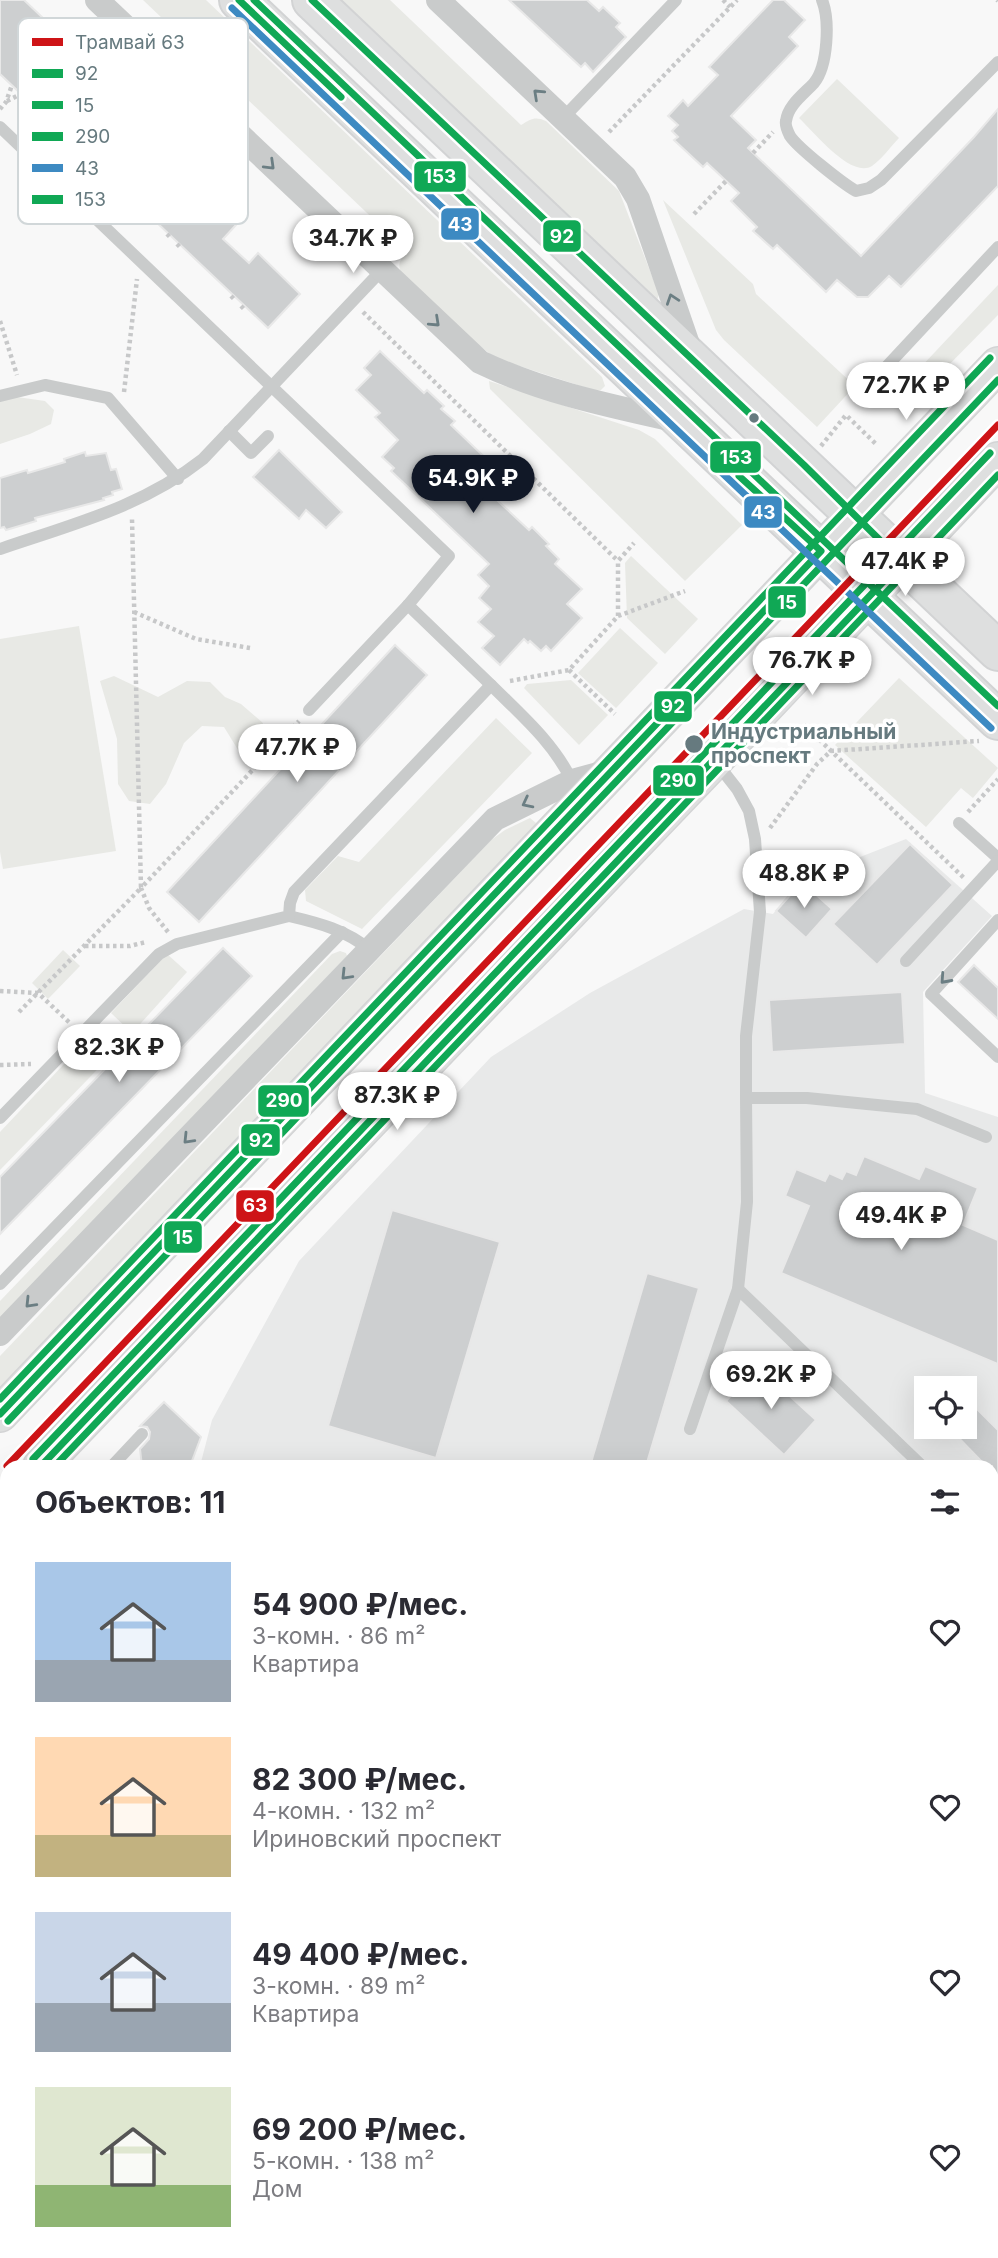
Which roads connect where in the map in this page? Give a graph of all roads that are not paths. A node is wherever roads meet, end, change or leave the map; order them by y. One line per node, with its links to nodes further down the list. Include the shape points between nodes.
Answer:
1 (239, 0): 19 (main road)
2 (312, 0): 14 (main road)
3 (438, 0): 7 (street, one-way to 3)
4 (822, 0): 6 (lane, via 827,14 823,67 789,110 785,123 790,136 856,191 881,180)
5 (674, 1): 7 (lane)
6 (998, 62)
7 (564, 117): 14 (street, one-way to 7, via 638,199 625,177)
8 (0, 127): 9 (lane)
9 (18, 144)
10 (248, 150): 13 (street, one-way to 13)
11 (102, 224): 17 (lane)
12 (998, 247): 16 (lane)
13 (381, 271): 17 (lane); 19 (street, one-way to 19, via 480,362 604,405)
14 (694, 364): 24 (main road)
15 (998, 365): 24 (main road)
16 (874, 380)
17 (272, 386): 20 (lane); 29 (lane, via 449,556)
18 (0, 396): 23 (lane, via 44,385 108,398)
19 (682, 422): 26 (main road)
20 (229, 431): 21 (lane, via 251,453); 23 (lane)
21 (268, 436)
22 (998, 460): 27 (main road)
23 (178, 478): 25 (lane, via 132,504)
24 (854, 516): 26 (main road); 27 (main road)
25 (0, 548)
26 (821, 551): 28 (main road); 35 (main road)
27 (902, 562): 28 (main road); 30 (main road)
28 (868, 597): 33 (main road); 34 (main road)
29 (408, 605): 31 (lane); 32 (lane)
30 (998, 651)
31 (491, 685): 36 (lane, via 546,740); 39 (lane, via 294,891)
32 (309, 710)
33 (991, 730)
34 (715, 760): 45 (lane, via 749,811 755,839 760,912 746,1037); 54 (main road)
35 (613, 769): 36 (street); 51 (main road)
36 (572, 781): 42 (street, one-way to 42, via 495,819)
37 (958, 823): 38 (lane)
38 (998, 859): 43 (lane)
39 (289, 916): 41 (lane); 46 (lane, via 174,940)
40 (996, 928): 44 (lane, one-way to 44, via 931,995)
41 (342, 932): 42 (lane); 48 (lane)
42 (370, 950): 50 (street, one-way to 50)
43 (906, 961)
44 (998, 1057)
45 (746, 1098): 47 (lane, via 807,1097 917,1109); 49 (lane, via 747,1202)
46 (0, 1118)
47 (986, 1137)
48 (0, 1284)
49 (738, 1289): 52 (lane); 56 (lane)
50 (0, 1334)
51 (0, 1414)
52 (690, 1429)
53 (142, 1434): 55 (lane)
54 (47, 1460)
55 (118, 1460)
56 (916, 1460)

